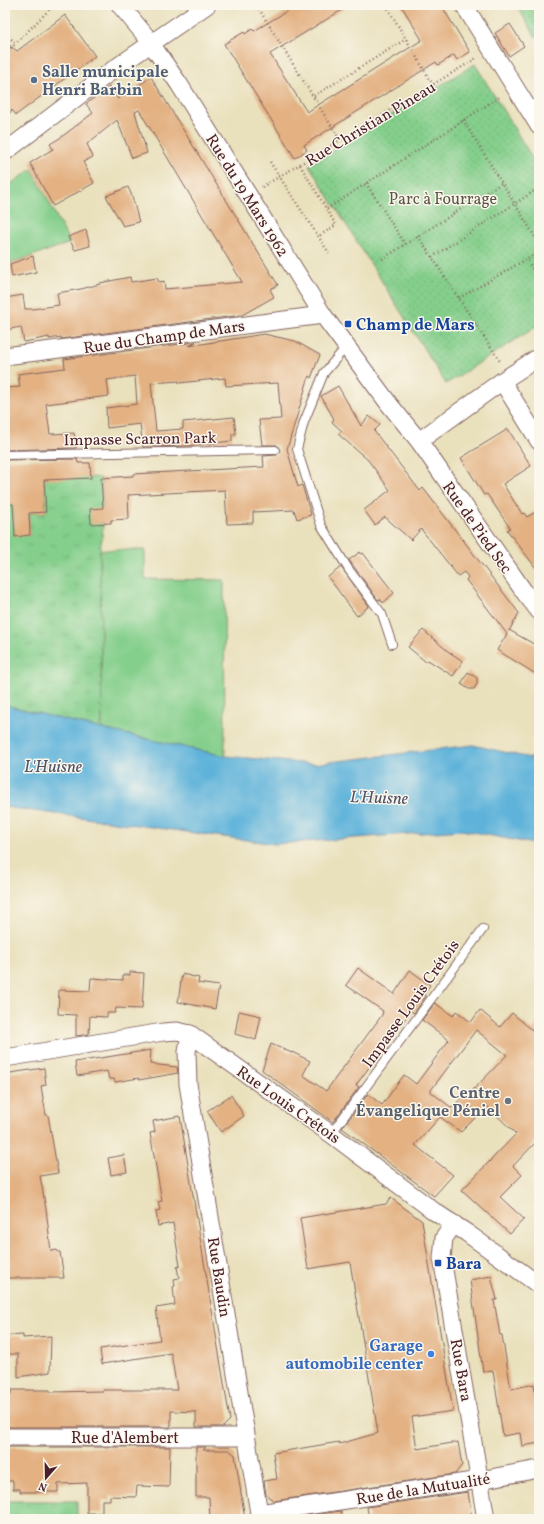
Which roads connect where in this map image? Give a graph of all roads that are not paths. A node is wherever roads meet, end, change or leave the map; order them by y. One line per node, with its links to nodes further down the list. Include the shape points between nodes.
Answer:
1 (120, 5): 4 (street, Rue du 19 Mars 1962)
2 (207, 5): 4 (street)
3 (464, 5): 5 (street)
4 (151, 43): 6 (street); 7 (street, Rue du 19 Mars 1962)
5 (539, 126)
6 (5, 152)
7 (323, 315): 8 (street, Rue du 19 Mars 1962); 9 (street, Rue du Champ de Mars)
8 (346, 347): 12 (street, Rue du 19 Mars 1962); 17 (lane, via 324,373 304,422 298,449 321,525 349,570 382,614)
9 (5, 356)
10 (539, 357): 11 (street)
11 (506, 378): 12 (street); 13 (street)
12 (419, 441): 16 (street, Rue de Pied Sec)
13 (539, 441)
14 (275, 450): 15 (lane, Impasse Scarron Park)
15 (5, 455)
16 (539, 611)
17 (392, 644)
18 (483, 929): 21 (lane, Impasse Louis Crétois)
19 (190, 1034): 20 (street, Rue Louis Crétois, via 178,1031 163,1032); 21 (street, Rue Louis Crétois); 25 (street, Rue Baudin, via 187,1052 188,1084)
20 (5, 1058)
21 (331, 1134): 22 (street, Rue Louis Crétois)
22 (454, 1224): 23 (street, Rue Louis Crétois); 27 (street, Rue Bara, via 444,1238 442,1258)
23 (539, 1285)
24 (5, 1437): 25 (street, Rue d'Alembert)
25 (246, 1437): 28 (street, Rue Baudin)
26 (539, 1469): 27 (street, Rue de la Mutualité)
27 (480, 1480): 28 (street, Rue de la Mutualité); 29 (street, Rue Bara)
28 (259, 1516)
29 (486, 1519)

